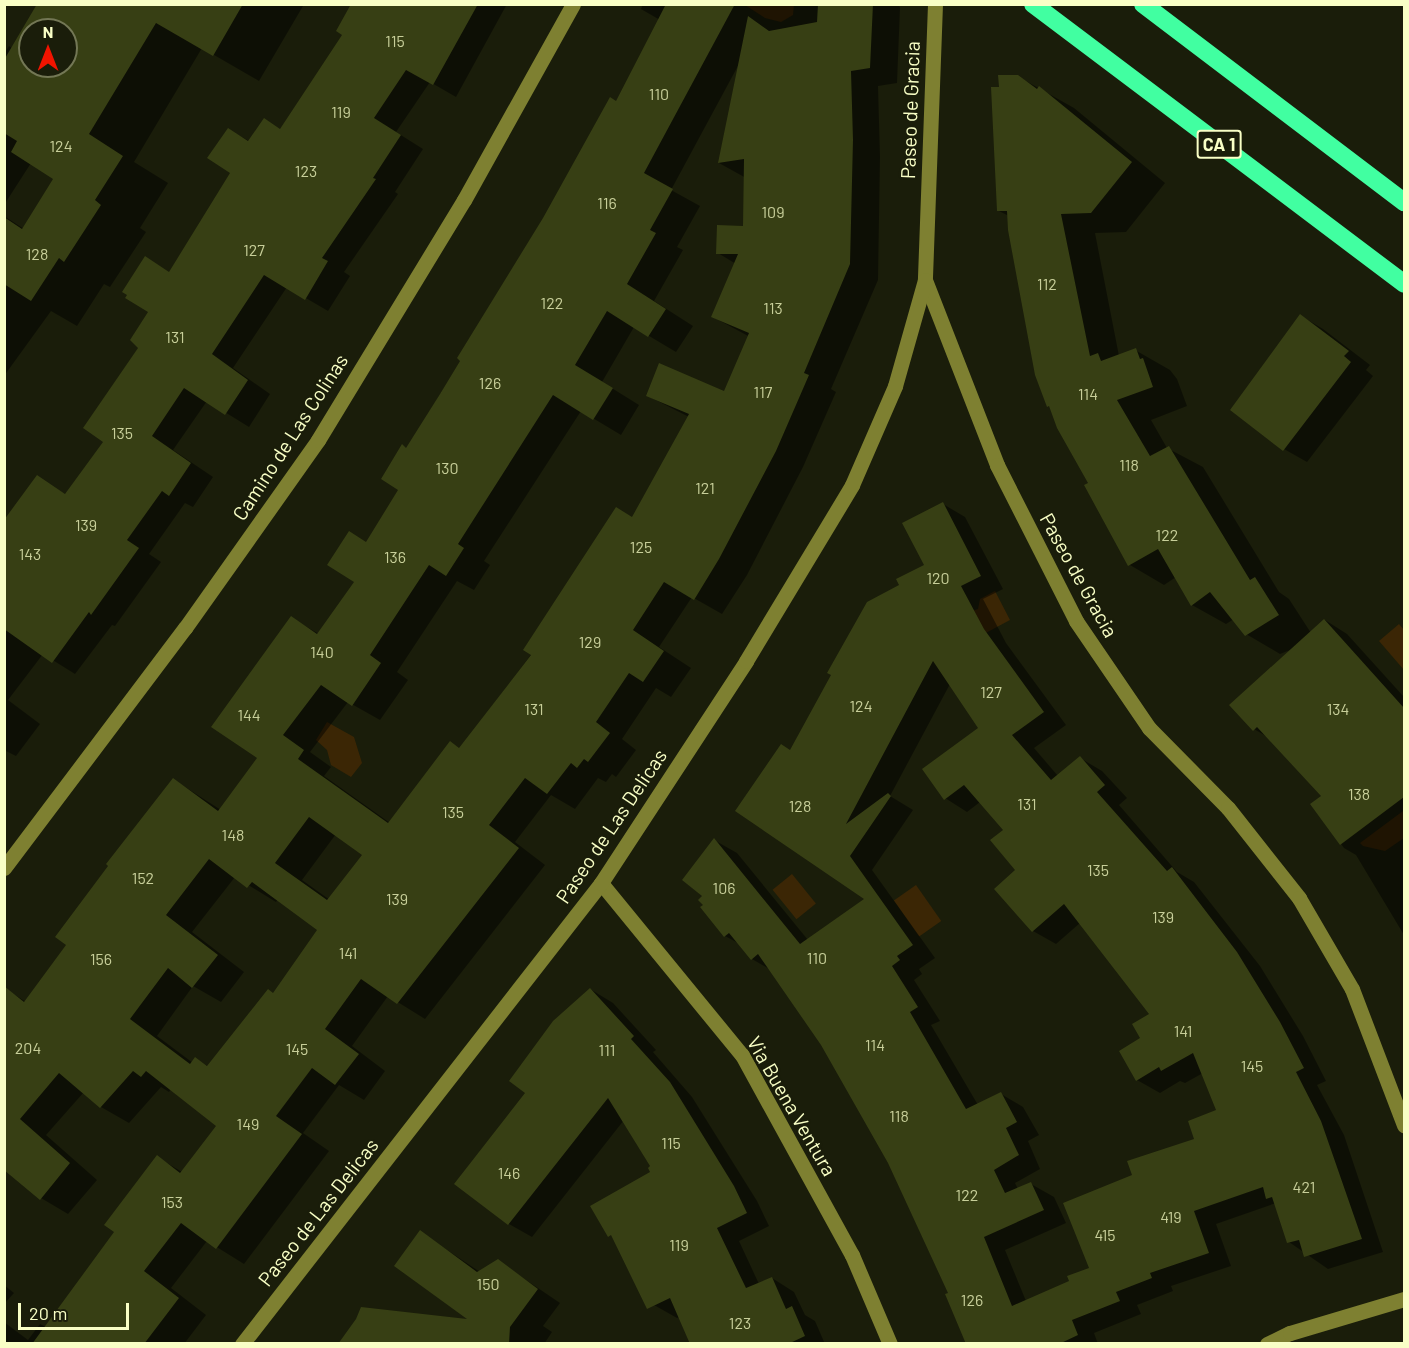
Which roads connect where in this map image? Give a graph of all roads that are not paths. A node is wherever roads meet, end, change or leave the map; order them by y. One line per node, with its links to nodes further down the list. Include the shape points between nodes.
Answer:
1 (573, 4): 8 (street, Camino de Las Colinas, via 464,200 318,440 185,628)
2 (935, 4): 6 (street, Paseo de Gracia)
3 (1033, 4): 7 (highway, CA 1)
4 (1143, 4): 5 (highway)
5 (1404, 202)
6 (925, 280): 9 (street, Paseo de Las Delicas, via 895,386 852,484 746,662); 10 (street, Paseo de Gracia, via 997,465 1076,621 1149,728 1228,808 1299,898 1352,989)
7 (1404, 284)
8 (4, 868)
9 (601, 883): 12 (street, Paseo de Las Delicas); 13 (street, Via Buena Ventura, via 742,1055 852,1255)
10 (1404, 1125)
11 (1404, 1299): 14 (street)
12 (242, 1344)
13 (890, 1344)
14 (1267, 1344)

